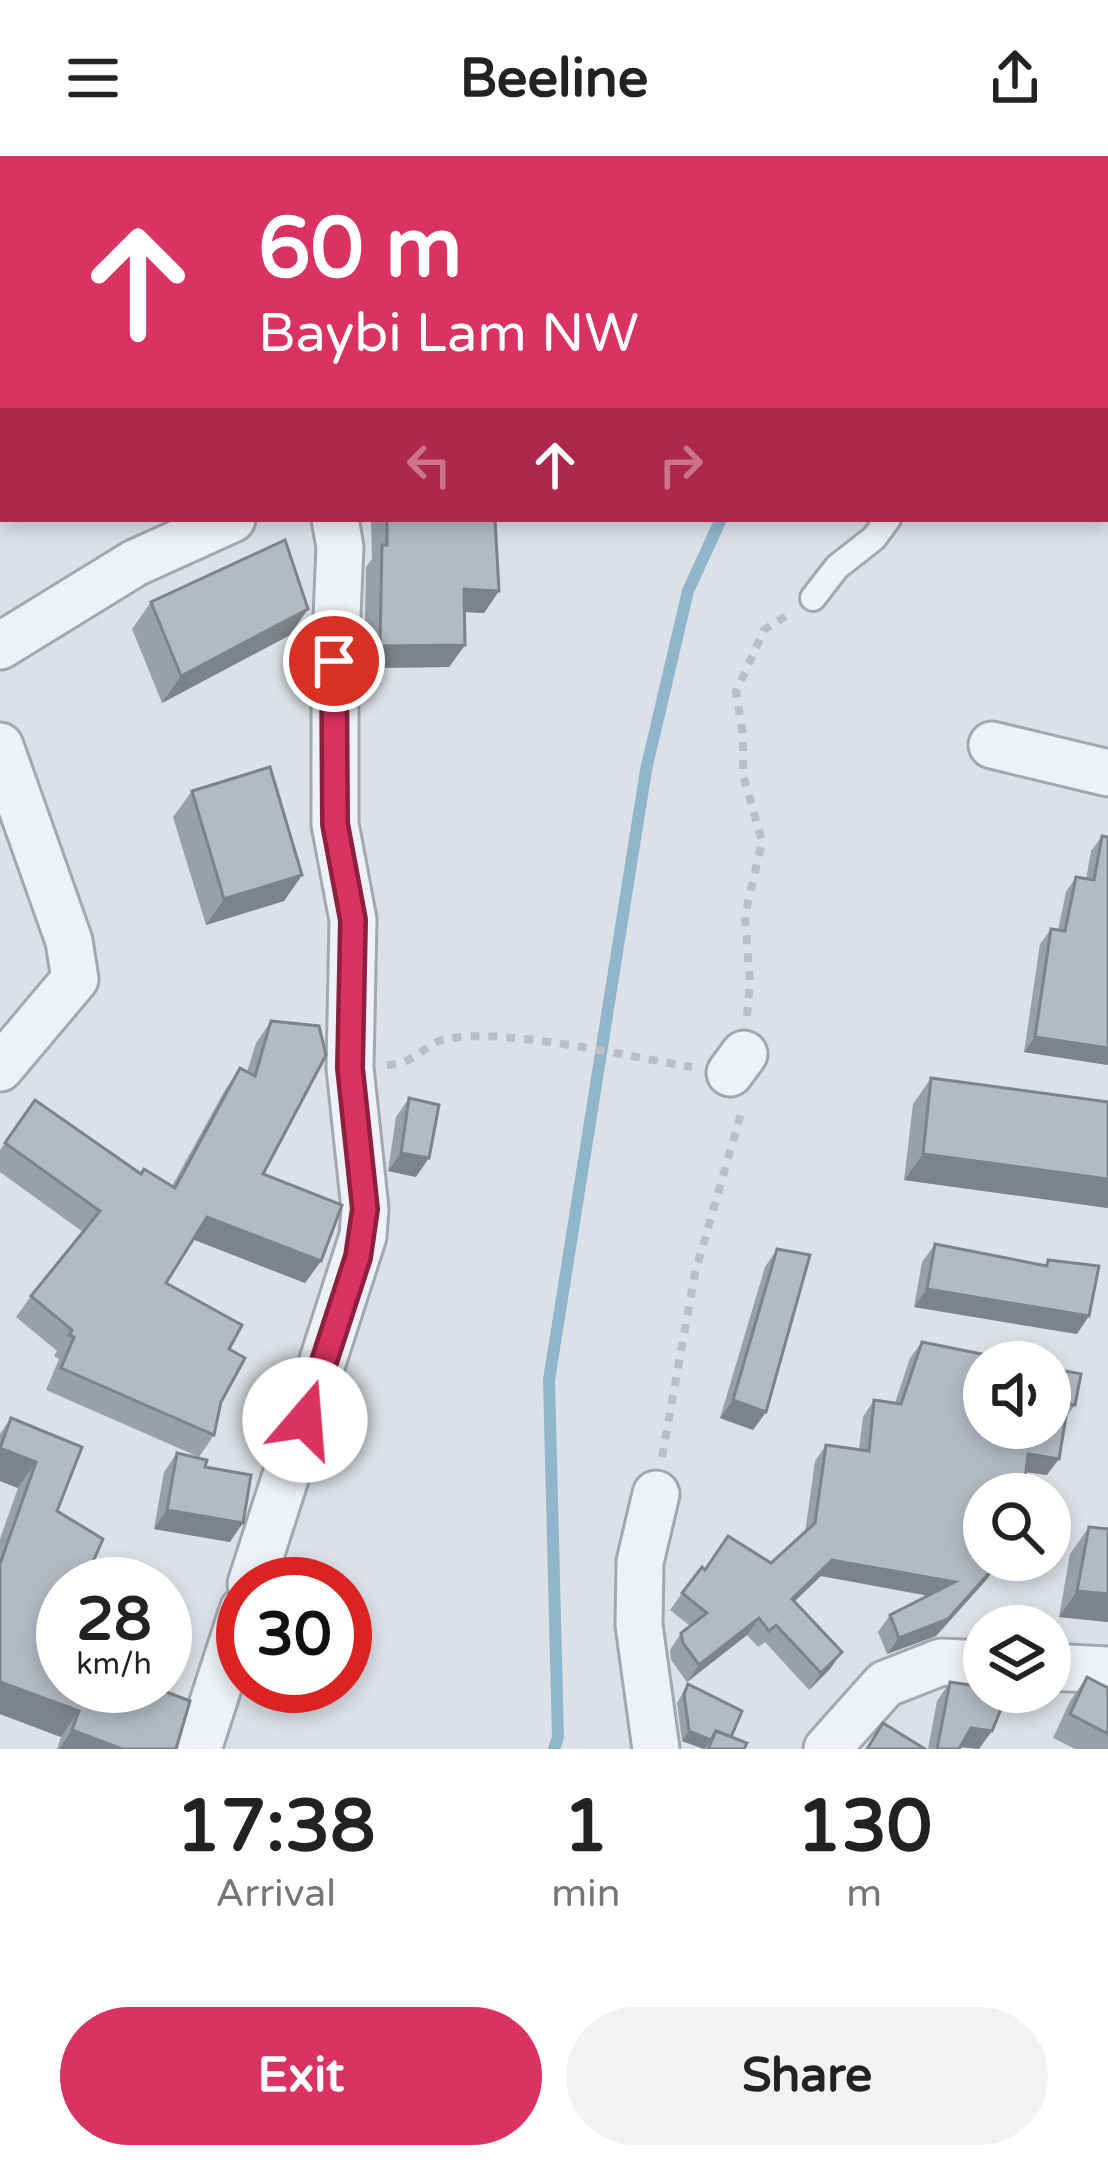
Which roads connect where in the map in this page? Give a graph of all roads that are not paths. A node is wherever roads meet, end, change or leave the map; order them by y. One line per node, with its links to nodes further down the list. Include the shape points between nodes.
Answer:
1 (226, 522): 5 (street, via 117,573)
2 (336, 522): 11 (street, via 335,824 353,920 351,1053 365,1209)
3 (886, 522): 4 (lane)
4 (813, 598)
5 (0, 646)
6 (992, 745): 8 (street)
7 (0, 746): 9 (street, via 69,940 75,980)
8 (1108, 773)
9 (0, 1068)
10 (656, 1494): 17 (street, via 640,1562 639,1625)
11 (260, 1557)
12 (963, 1663): 18 (street, via 941,1662 885,1684)
13 (1071, 1668): 14 (street)
14 (1108, 1670)
15 (216, 1693): 16 (street)
16 (198, 1749)
17 (656, 1749)
18 (827, 1749)

